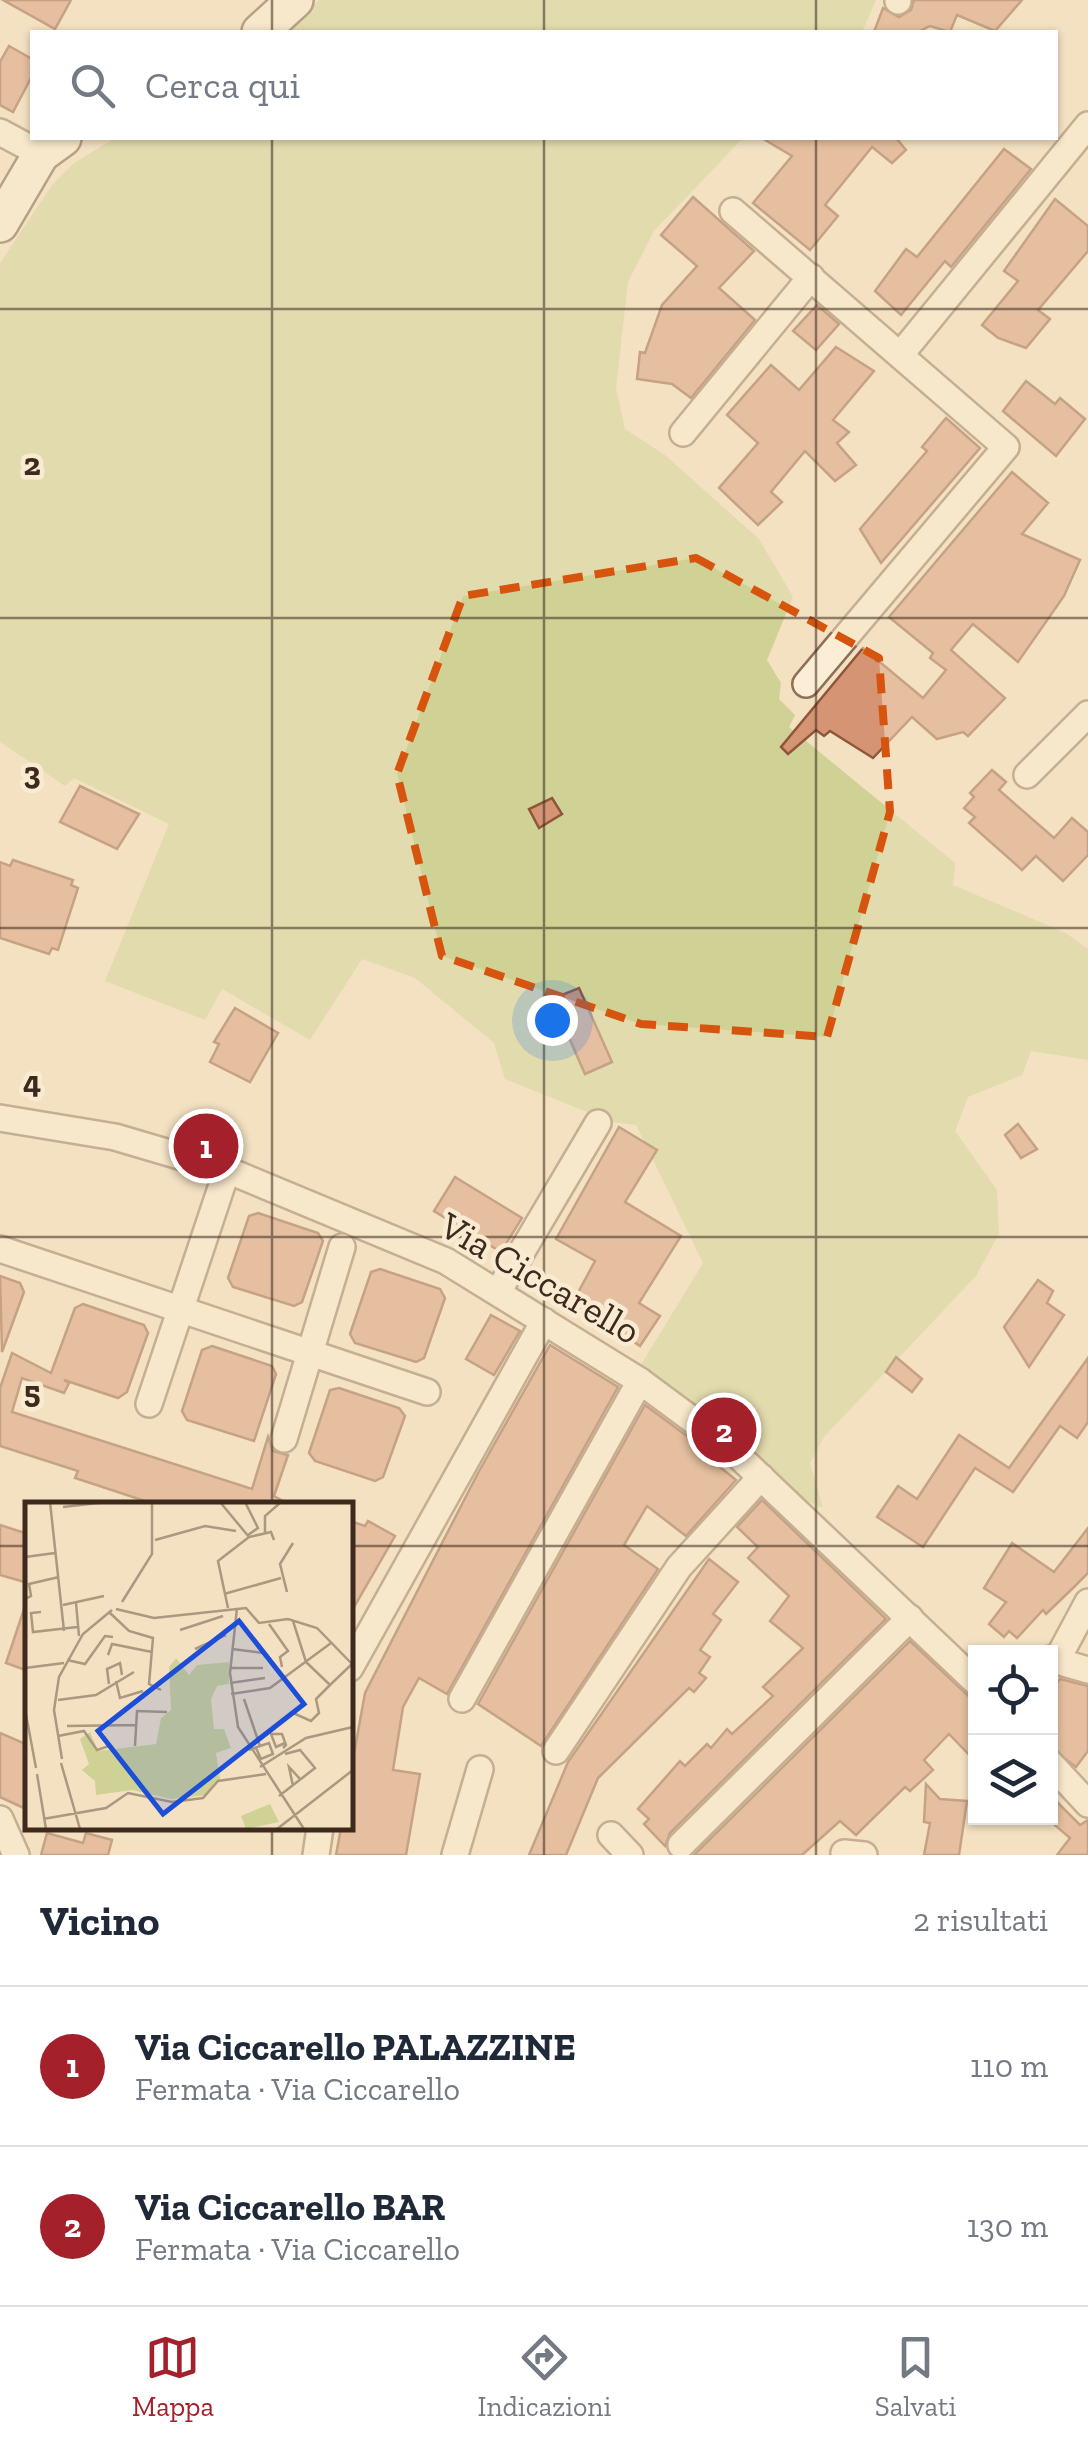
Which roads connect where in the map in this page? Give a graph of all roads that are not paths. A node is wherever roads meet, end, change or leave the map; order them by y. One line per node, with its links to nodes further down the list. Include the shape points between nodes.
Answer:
1 (294, 0): 2 (street)
2 (262, 30)
3 (1088, 125): 9 (street)
4 (0, 132): 5 (street)
5 (52, 146): 7 (street)
6 (733, 210): 8 (street)
7 (0, 224)
8 (811, 277): 9 (street); 10 (street)
9 (900, 354): 11 (street, via 1006,447)
10 (683, 432)
11 (806, 684)
12 (1088, 714): 13 (street)
13 (1026, 775)
14 (0, 1118): 16 (street, Via Ciccarello, via 114,1137)
15 (598, 1123): 19 (street)
16 (228, 1170): 19 (street, Via Ciccarello, via 446,1261); 20 (street)
17 (342, 1247): 22 (street)
18 (0, 1249): 20 (street)
19 (498, 1292): 21 (street, Via Ciccarello)
20 (182, 1307): 22 (street); 25 (street)
21 (544, 1321): 23 (street, Via Ciccarello); 33 (street)
22 (310, 1352): 24 (street); 26 (street)
23 (640, 1380): 27 (street, Via Ciccarello); 35 (street)
24 (426, 1392)
25 (149, 1404)
26 (284, 1439)
27 (762, 1477): 29 (street, Via Ciccarello); 36 (street, via 679,1567)
28 (1088, 1602): 30 (street)
29 (910, 1618): 32 (street, Via Ciccarello); 43 (street)
30 (1058, 1651)
31 (1058, 1659): 34 (street)
32 (965, 1660)
33 (352, 1664)
34 (1088, 1670)
35 (462, 1700)
36 (556, 1751)
37 (480, 1769): 46 (street)
38 (1058, 1772): 39 (street)
39 (1088, 1804)
40 (0, 1819): 44 (street)
41 (320, 1830): 45 (street)
42 (611, 1835): 47 (street)
43 (681, 1844)
44 (16, 1855)
45 (316, 1855)
46 (455, 1855)
47 (630, 1855)

